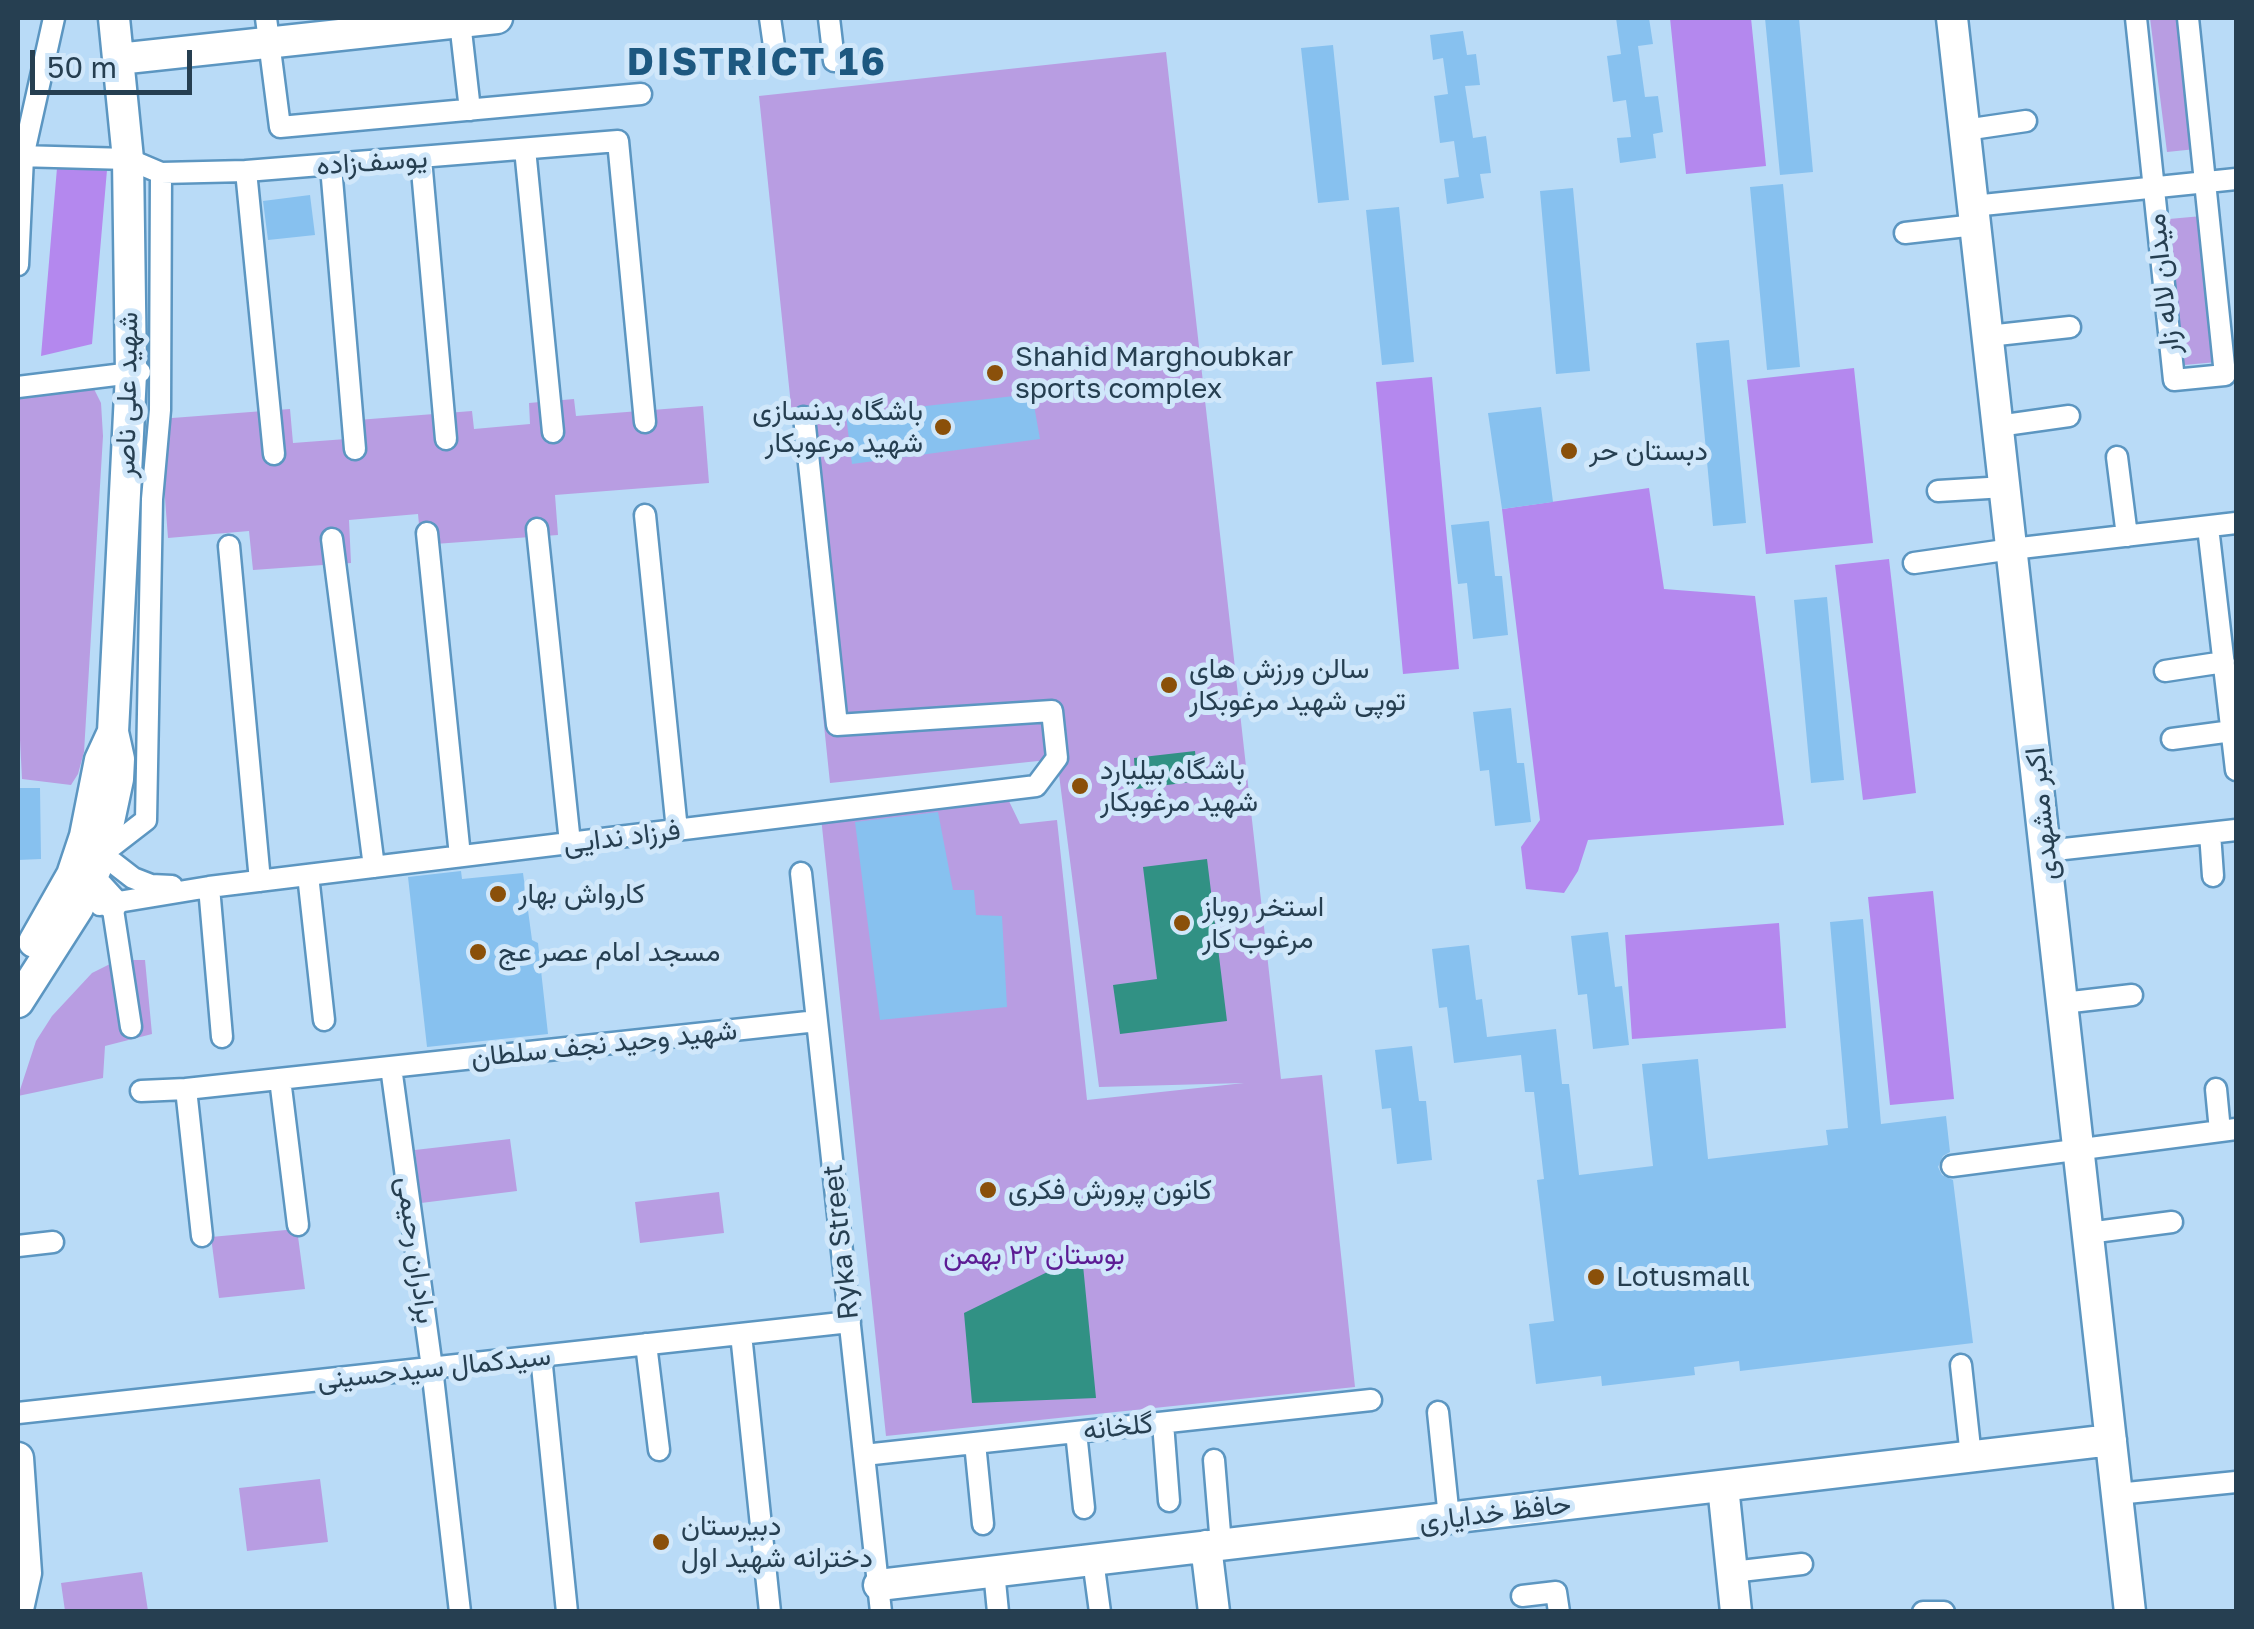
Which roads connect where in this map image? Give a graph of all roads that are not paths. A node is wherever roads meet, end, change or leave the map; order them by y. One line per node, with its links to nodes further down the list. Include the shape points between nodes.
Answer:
1 (54, 18): 19 (street)
2 (114, 18): 12 (street, شهید علی ناصر)
3 (498, 18): 9 (street)
4 (770, 18): 11 (street)
5 (830, 18): 13 (street)
6 (1952, 18): 17 (street, اکبر مشهدی)
7 (2136, 18): 27 (street, میدان لاله زار)
8 (2188, 18): 26 (street, میدان لاله زار)
9 (449, 21): 10 (street); 15 (street)
10 (268, 30): 12 (street); 15 (street, via 280,127)
11 (774, 46)
12 (118, 59): 21 (street, شهید علی ناصر)
13 (834, 61)
14 (641, 94): 15 (street)
15 (470, 110)
16 (2026, 121): 17 (street)
17 (1965, 130): 28 (street, اکبر مشهدی)
18 (526, 150): 20 (street, یوسف‌زاده); 37 (street, یوسف‌زاده, via 618,141); 39 (street)
19 (20, 157): 21 (street, یوسف‌زاده); 30 (street)
20 (422, 159): 22 (street, یوسف‌زاده); 40 (street)
21 (128, 160): 24 (street, یوسف‌زاده); 33 (street, شهید علی ناصر)
22 (331, 167): 23 (street, یوسف‌زاده); 41 (street)
23 (246, 171): 24 (street, یوسف‌زاده); 42 (street)
24 (162, 173): 33 (street)
25 (2236, 178): 26 (street)
26 (2204, 182): 27 (street); 27 (street, میدان لاله زار, via 2225,375 2174,380)
27 (2154, 189): 28 (street)
28 (1974, 216): 29 (street); 32 (street, اکبر مشهدی)
29 (1905, 234)
30 (18, 265)
31 (2070, 326): 32 (street)
32 (1988, 336): 38 (street, اکبر مشهدی)
33 (145, 372): 34 (street); 46 (street, شهید علی ناصر)
34 (18, 387)
35 (2069, 416): 38 (street)
36 (804, 417): 63 (street, فرزاد ندایی, via 837,725 1052,711 1057,758 1036,786)
37 (646, 422)
38 (1998, 426): 44 (street, اکبر مشهدی)
39 (553, 432)
40 (446, 439)
41 (355, 449)
42 (274, 454)
43 (2116, 457): 52 (street)
44 (2005, 487): 45 (street); 55 (street, اکبر مشهدی)
45 (1938, 491)
46 (138, 502): 70 (street, شهید علی ناصر, via 113,732 118,779); 70 (street, via 146,820)
47 (645, 516): 63 (street)
48 (2236, 524): 49 (street)
49 (2208, 527): 52 (street); 57 (street)
50 (537, 529): 66 (street)
51 (427, 534): 68 (street)
52 (2126, 536): 55 (street)
53 (332, 539): 69 (street)
54 (229, 546): 74 (street)
55 (2012, 548): 56 (street); 67 (street, اکبر مشهدی)
56 (1914, 564)
57 (2228, 621): 58 (street)
58 (2224, 662): 59 (street); 60 (street)
59 (2165, 671)
60 (2234, 736): 61 (street); 62 (street)
61 (2172, 739)
62 (2236, 770)
63 (677, 830): 66 (street, فرزاد ندایی)
64 (2236, 830): 65 (street)
65 (2210, 833): 67 (street); 73 (street)
66 (570, 843): 68 (street, فرزاد ندایی)
67 (2046, 851): 81 (street, اکبر مشهدی)
68 (460, 856): 69 (street, فرزاد ندایی)
69 (374, 867): 72 (street, فرزاد ندایی)
70 (88, 870): 75 (street, via 151,885); 76 (street); 77 (street, شهید علی ناصر); 78 (street, شهید علی ناصر)
71 (801, 873): 83 (street, Ryka Street)
72 (308, 875): 74 (street, فرزاد ندایی); 82 (street)
73 (2213, 876)
74 (260, 880): 75 (street, فرزاد ندایی)
75 (209, 887): 76 (street); 85 (street)
76 (112, 903): 77 (street); 84 (street)
77 (78, 908): 80 (street, شهید علی ناصر)
78 (18, 969)
79 (2132, 995): 81 (street)
80 (18, 1002)
81 (2063, 1003): 92 (street, اکبر مشهدی)
82 (324, 1020)
83 (817, 1021): 86 (street, شهید وحید نجف سلطان); 100 (street, Ryka Street)
84 (131, 1027)
85 (222, 1036)
86 (391, 1067): 87 (street, شهید وحید نجف سلطان); 105 (street, برادران رحیمی)
87 (280, 1079): 88 (street, شهید وحید نجف سلطان); 95 (street)
88 (186, 1089): 90 (street, شهید وحید نجف سلطان); 97 (street)
89 (2216, 1089): 91 (street)
90 (141, 1091)
91 (2228, 1130): 92 (street)
92 (2079, 1149): 93 (street); 96 (street, اکبر مشهدی)
93 (1952, 1166)
94 (2172, 1222): 96 (street)
95 (298, 1225)
96 (2088, 1233): 111 (street, اکبر مشهدی)
97 (202, 1236)
98 (53, 1242): 99 (street)
99 (18, 1246)
100 (850, 1322): 101 (street, سیدکمال سیدحسینی); 114 (street, Ryka Street)
101 (741, 1334): 102 (street, سیدکمال سیدحسینی); 136 (street)
102 (646, 1344): 103 (street, سیدکمال سیدحسینی); 113 (street)
103 (541, 1356): 105 (street, سیدکمال سیدحسینی); 135 (street)
104 (1961, 1365): 115 (street)
105 (432, 1368): 108 (street, سیدکمال سیدحسینی); 134 (street, برادران رحیمی)
106 (1371, 1400): 109 (street, گلخانه)
107 (1438, 1412): 123 (street)
108 (18, 1413)
109 (1163, 1422): 110 (street, گلخانه); 121 (street)
110 (1076, 1432): 112 (street, گلخانه); 122 (street)
111 (2112, 1440): 115 (street, حافظ خدایاری); 120 (street, اکبر مشهدی)
112 (975, 1443): 114 (street, گلخانه); 124 (street)
113 (658, 1450)
114 (864, 1455): 131 (street, Ryka Street)
115 (1971, 1457): 119 (street, حافظ خدایاری)
116 (18, 1458): 133 (street, via 26,1573)
117 (1214, 1460): 125 (street)
118 (2236, 1482): 120 (street)
119 (1723, 1486): 123 (street, حافظ خدایاری); 129 (street)
120 (2118, 1494): 141 (street, اکبر مشهدی)
121 (1169, 1500)
122 (1084, 1508)
123 (1448, 1518): 125 (street, حافظ خدایاری)
124 (983, 1524)
125 (1214, 1545): 126 (street, حافظ خدایاری); 139 (street)
126 (1093, 1560): 128 (street, حافظ خدایاری); 138 (street)
127 (1802, 1564): 129 (street)
128 (994, 1571): 131 (street, حافظ خدایاری); 137 (street)
129 (1732, 1572): 140 (street)
130 (1522, 1596): 132 (street)
131 (880, 1598)
132 (1558, 1602)
133 (18, 1609)
134 (460, 1612)
135 (568, 1612)
136 (770, 1612)
137 (998, 1612)
138 (1100, 1612)
139 (1214, 1612)
140 (1736, 1612)
141 (2130, 1612)

